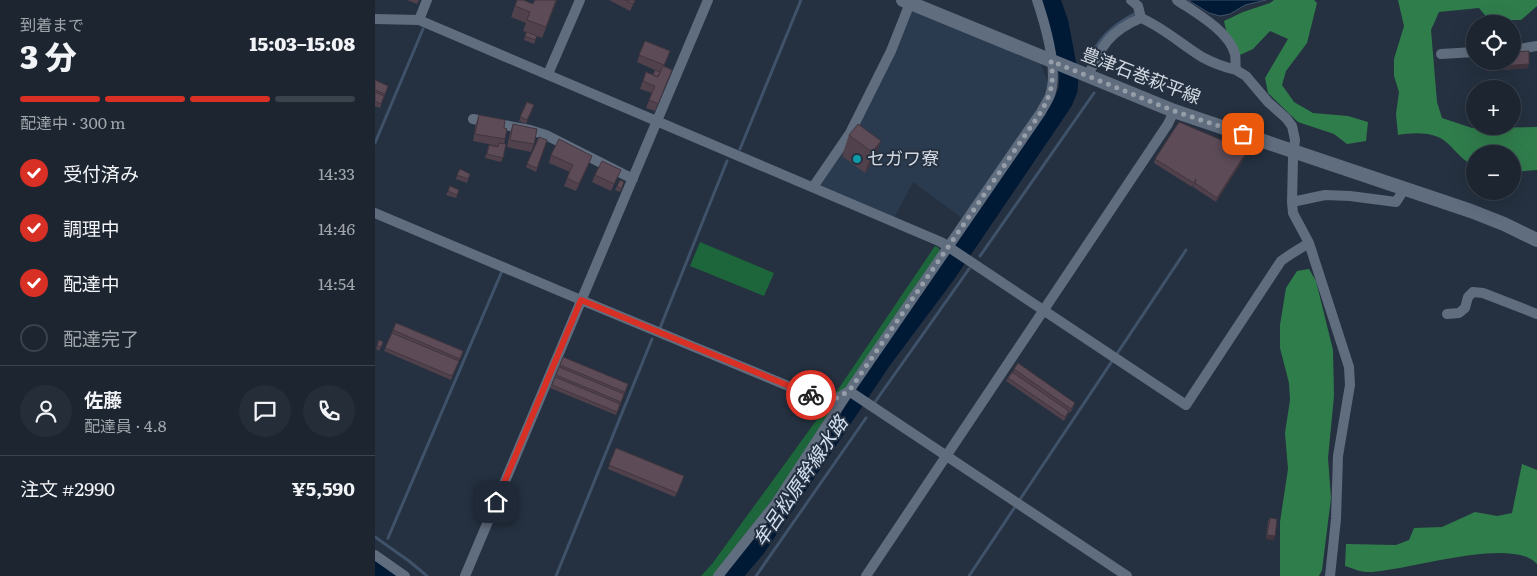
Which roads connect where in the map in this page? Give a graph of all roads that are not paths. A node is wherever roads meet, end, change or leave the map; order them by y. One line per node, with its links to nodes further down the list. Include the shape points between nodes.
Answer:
1 (427, 0): 10 (street)
2 (580, 0): 17 (street)
3 (707, 0): 21 (street)
4 (1037, 0): 15 (street)
5 (1131, 0): 8 (street)
6 (1177, 0): 16 (street, via 1217,28 1231,44)
7 (907, 2): 15 (main road, 豊津石巻萩平線); 24 (street, via 891,51 850,133)
8 (1141, 18): 16 (street, via 1202,57); 18 (street, via 1114,33)
9 (375, 19): 10 (street)
10 (419, 20): 17 (street)
11 (1537, 46): 12 (street)
12 (1521, 49)
13 (1466, 53): 14 (street)
14 (1441, 54)
15 (1055, 62): 18 (main road, 豊津石巻萩平線); 30 (street, via 1051,94 1041,112)
16 (1236, 70): 22 (street, via 1246,76 1289,122 1295,133)
17 (548, 74): 21 (street)
18 (1086, 75): 19 (main road, 豊津石巻萩平線)
19 (1174, 111): 22 (main road, 豊津石巻萩平線); 32 (street)
20 (473, 119): 23 (street, via 546,135)
21 (657, 121): 23 (street); 24 (street)
22 (1294, 152): 25 (main road, 豊津石巻萩平線); 26 (street)
23 (633, 178): 31 (street)
24 (813, 187): 30 (street)
25 (1405, 188): 26 (street, via 1396,202 1325,195); 28 (main road, 豊津石巻萩平線, via 1504,224)
26 (1292, 202): 29 (street, via 1293,213)
27 (375, 213): 31 (street)
28 (1537, 240)
29 (1309, 243): 32 (street, via 1281,261 1186,405); 43 (street, via 1349,367 1338,456 1337,519)
30 (949, 248): 32 (street); 35 (street)
31 (581, 300): 35 (street, via 827,402); 39 (street)
32 (1044, 309): 36 (street)
33 (1447, 314): 34 (street, via 1459,313 1465,308 1473,292)
34 (1537, 314)
35 (851, 392): 36 (street); 40 (street, via 776,503)
36 (947, 455): 41 (street); 42 (street)
37 (375, 555): 38 (street)
38 (405, 576)
39 (465, 576)
40 (718, 576)
41 (866, 576)
42 (1127, 576)
43 (1330, 576)

